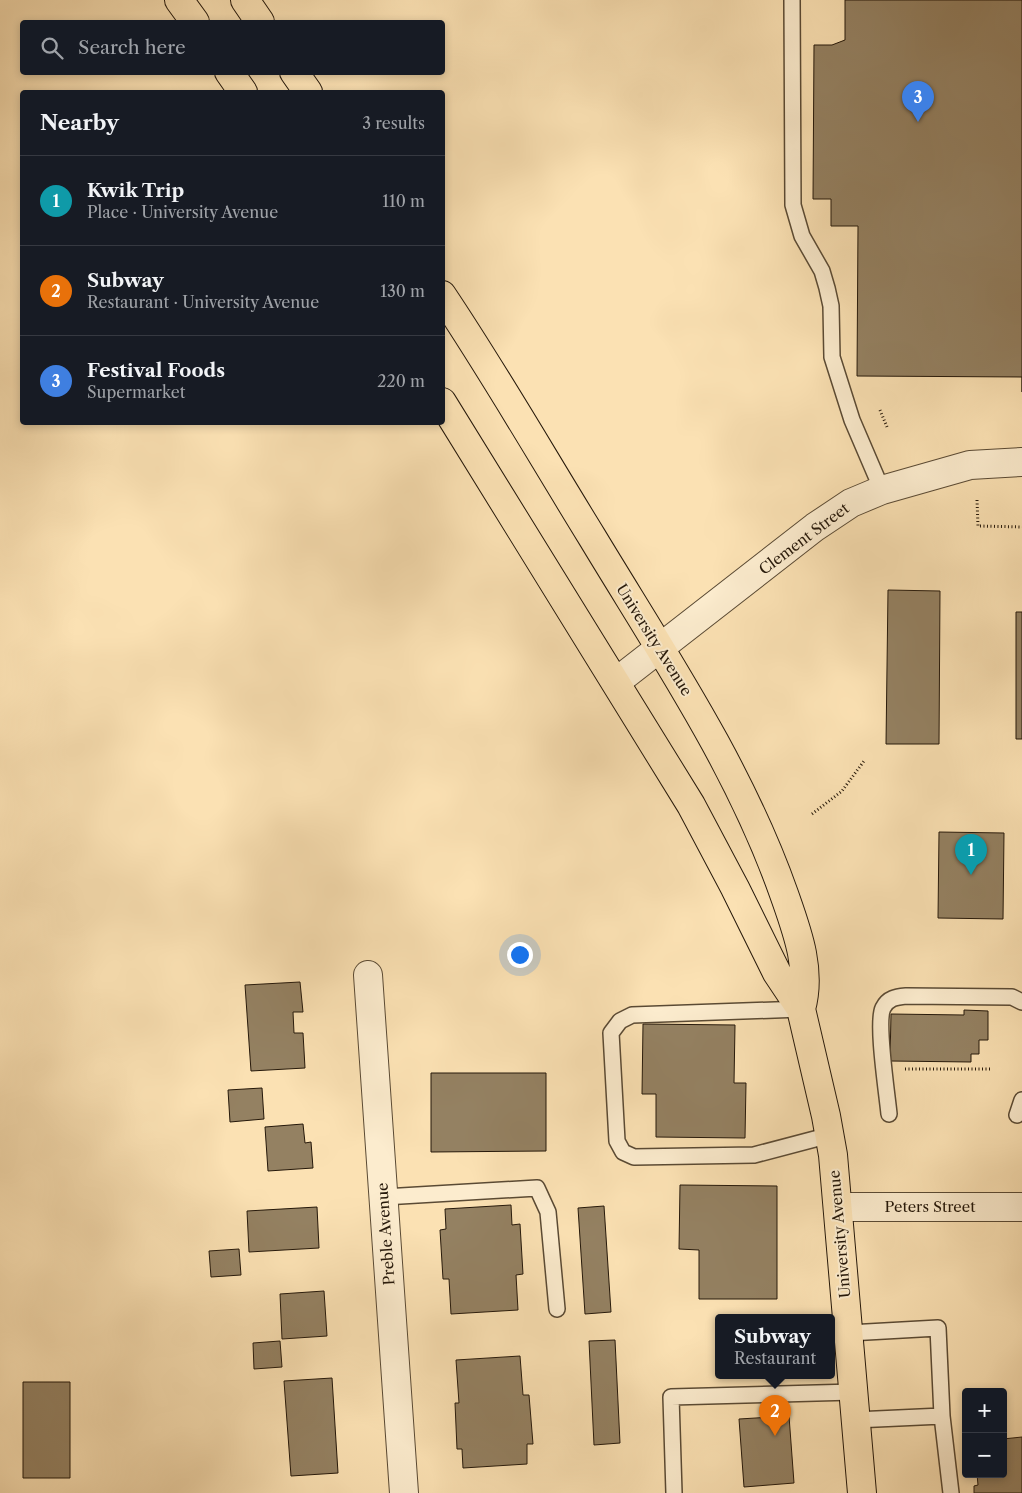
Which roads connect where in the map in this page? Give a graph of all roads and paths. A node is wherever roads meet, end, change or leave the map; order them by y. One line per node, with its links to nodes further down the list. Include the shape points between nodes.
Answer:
1 (179, 0): 4 (main road)
2 (245, 0): 5 (main road)
3 (792, 0): 15 (lane, via 792,205 802,236 822,271 831,306 832,357 852,420)
4 (194, 20)
5 (259, 20)
6 (232, 75): 8 (main road)
7 (296, 75): 9 (main road)
8 (242, 90)
9 (307, 90)
10 (445, 300): 18 (main road, University Avenue)
11 (445, 407): 19 (main road, University Avenue)
12 (880, 410): 13 (path)
13 (887, 427)
14 (1022, 462): 15 (street, Clement Street, via 970,465)
15 (882, 490): 18 (street, Clement Street, via 833,514)
16 (977, 500): 17 (path, via 978,526)
17 (1022, 527)
18 (660, 649): 19 (street, Clement Street); 24 (main road, University Avenue, via 737,781 766,845 803,955 806,984)
19 (616, 682): 24 (main road, University Avenue, via 703,826 764,948)
20 (864, 761): 21 (path, via 842,792)
21 (812, 814)
22 (368, 975): 31 (street, Preble Avenue)
23 (1022, 1002): 28 (lane, via 1012,997 936,996 898,996 888,1001 882,1010 882,1028)
24 (801, 1009): 30 (main road, University Avenue); 30 (lane, via 632,1015 620,1021 612,1033 617,1141 623,1152 634,1156 754,1154)
25 (902, 1070): 26 (path)
26 (991, 1070)
27 (1022, 1100): 29 (lane)
28 (889, 1114)
29 (1017, 1115)
30 (830, 1135): 32 (main road, University Avenue)
31 (384, 1197): 34 (lane, via 537,1188 548,1212); 39 (street, Preble Avenue)
32 (838, 1207): 33 (street, Peters Street); 35 (main road, University Avenue)
33 (1022, 1207)
34 (557, 1309)
35 (849, 1333): 36 (main road, University Avenue); 37 (lane, via 938,1328)
36 (853, 1392): 38 (main road, University Avenue); 40 (lane, via 671,1397)
37 (942, 1416): 38 (lane); 42 (lane)
38 (855, 1420): 41 (main road, University Avenue)
39 (404, 1493)
40 (674, 1493)
41 (862, 1493)
42 (951, 1493)

